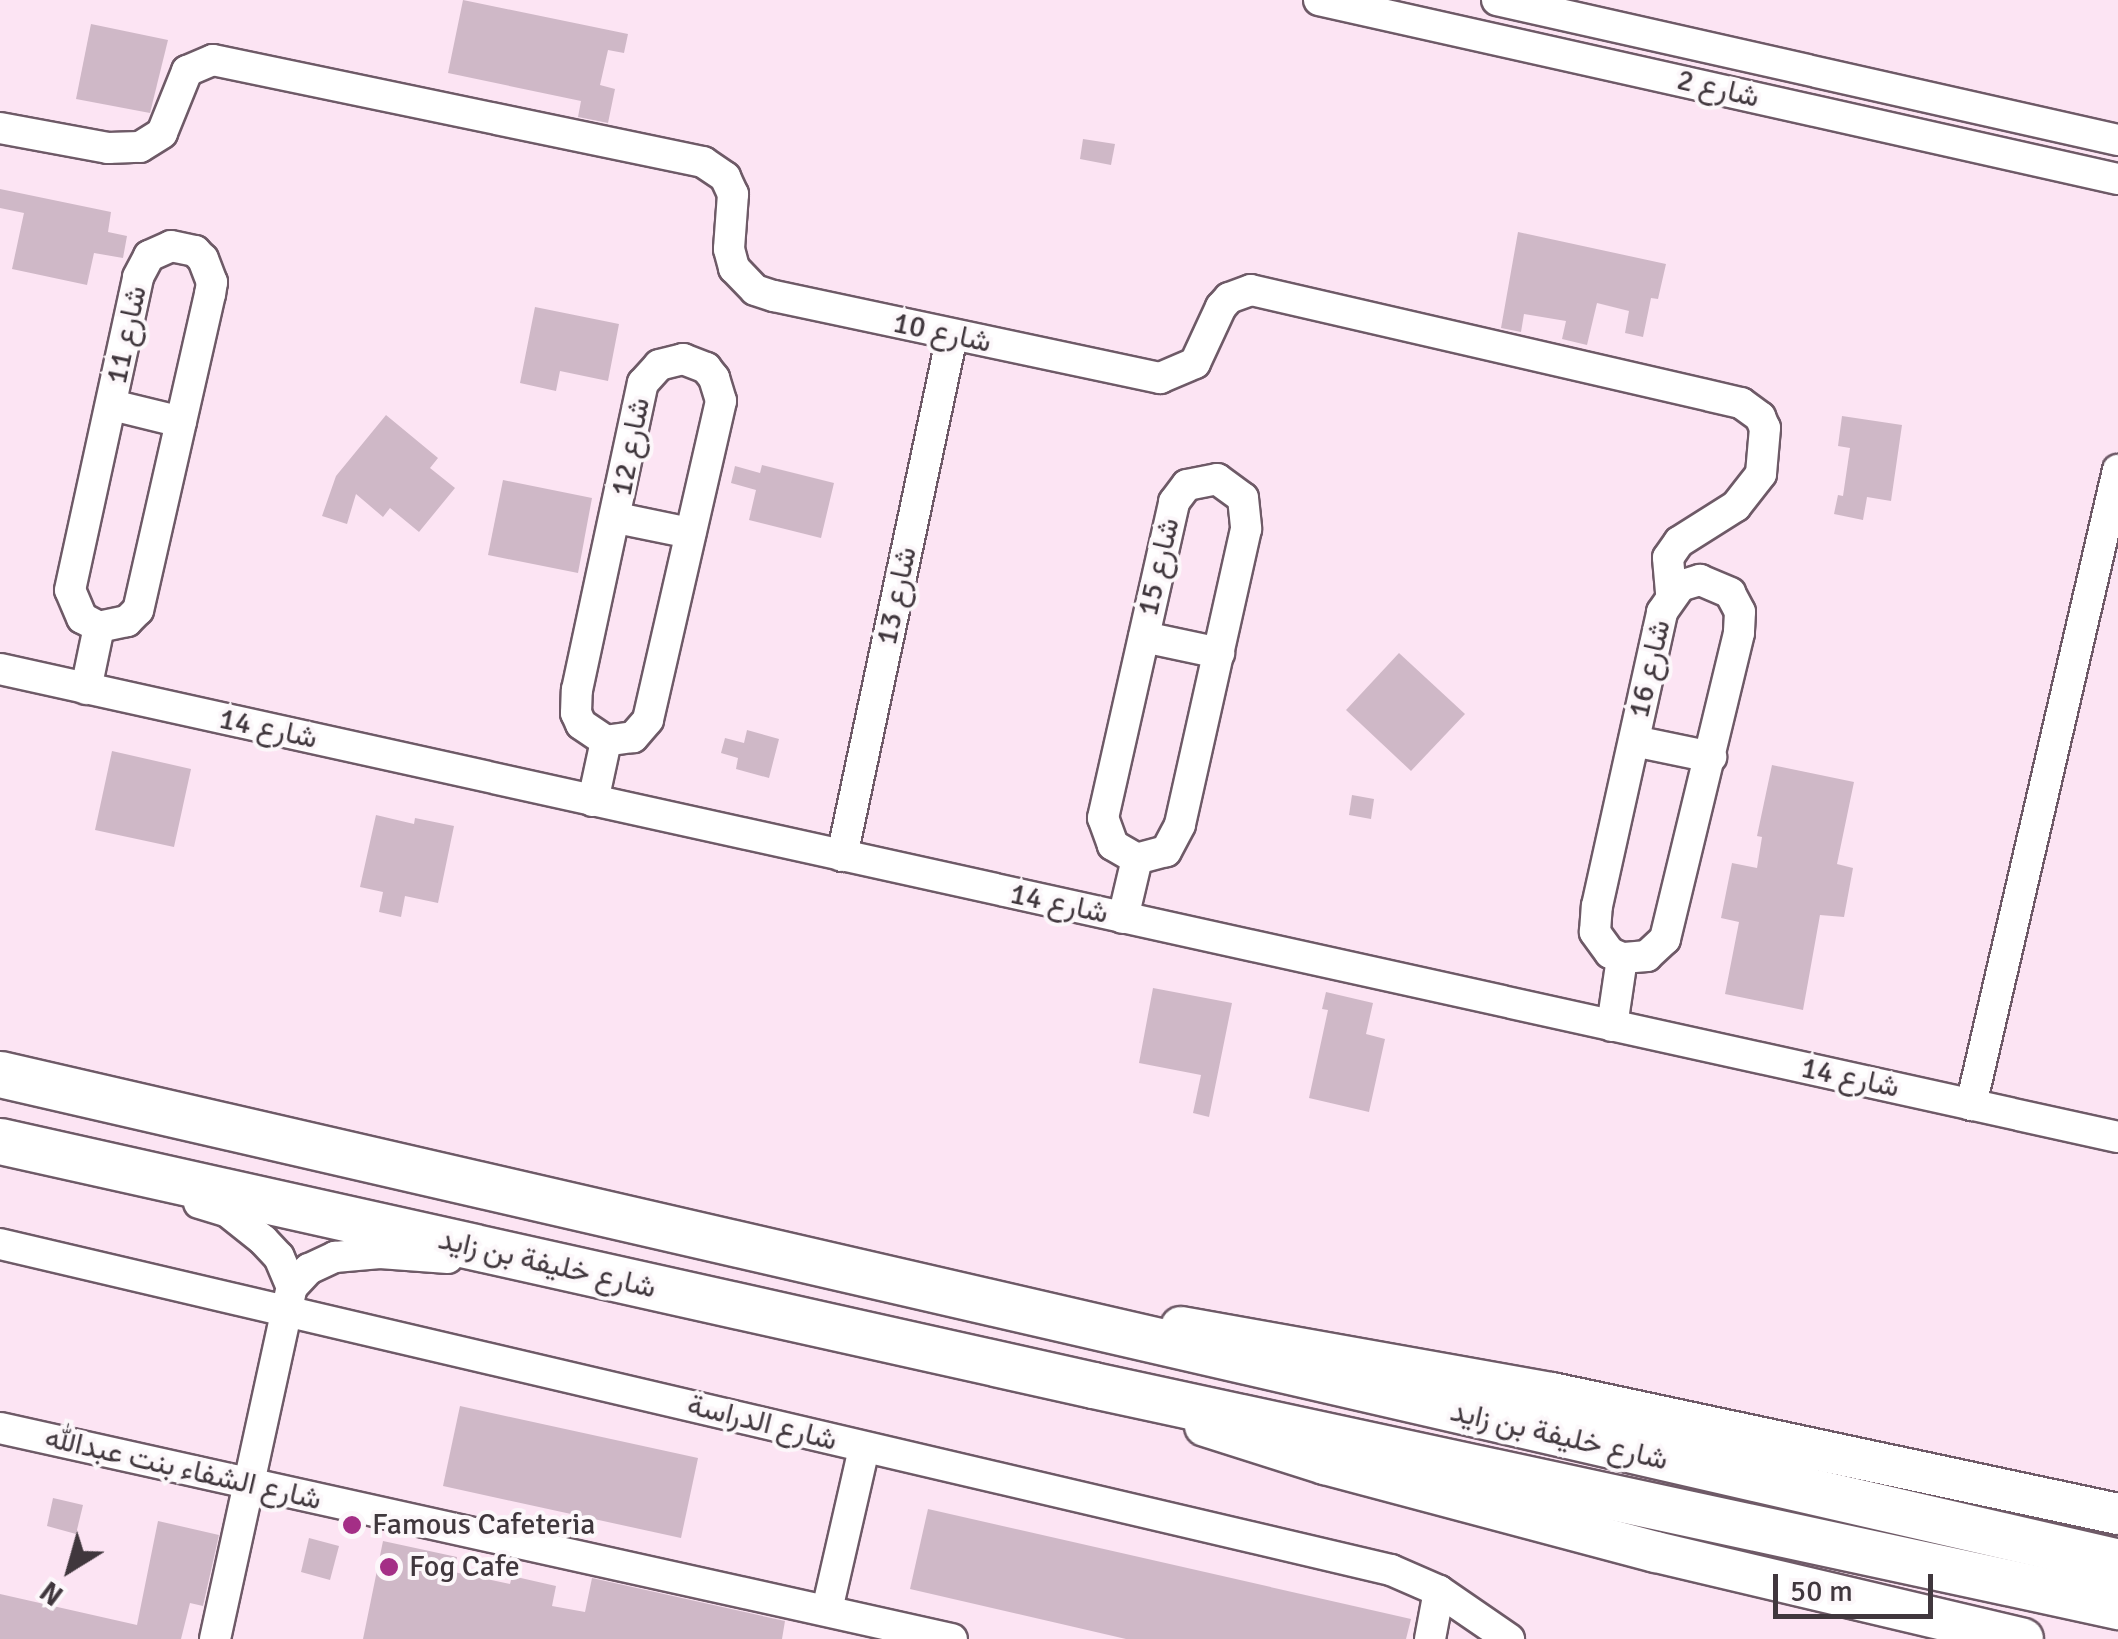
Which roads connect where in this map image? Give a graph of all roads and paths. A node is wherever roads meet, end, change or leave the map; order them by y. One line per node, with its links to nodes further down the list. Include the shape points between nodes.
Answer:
1 (1319, 0): 5 (street, شارع 2)
2 (1496, 0): 4 (street, شارع 2)
3 (0, 128): 6 (street, شارع 10, via 108,148 140,147 162,132 187,71 213,60 694,160 712,165 730,185 730,259 754,290)
4 (2118, 140)
5 (2118, 179)
6 (952, 336): 12 (street, شارع 10, via 1173,376 1203,353 1229,298 1251,290 1741,404 1765,428 1761,474 1736,506 1679,542 1668,558); 22 (street, شارع 13)
7 (112, 405): 8 (street, شارع 11); 8 (street, شارع 11, via 142,265 160,249 183,246 204,259 212,282); 13 (street, شارع 11, via 70,590 82,618)
8 (181, 422): 13 (street, شارع 11, via 138,610 127,621)
9 (2118, 470): 28 (street)
10 (617, 518): 11 (street, شارع 12); 11 (street, شارع 12, via 644,383 660,364 684,359 714,378 721,401); 18 (street, شارع 12, via 574,702 580,724)
11 (690, 533): 18 (street, شارع 12, via 648,720 633,737)
12 (1672, 594): 19 (street, شارع 16, via 1662,612); 20 (street, شارع 16, via 1690,582 1711,582 1730,593 1740,612)
13 (98, 627): 17 (street)
14 (1144, 638): 15 (street, شارع 15); 15 (street, شارع 15, via 1174,502 1196,480 1218,479 1236,489 1248,518); 23 (street, شارع 15, via 1103,818 1113,845)
15 (1218, 653): 23 (street, شارع 15, via 1176,839 1153,857)
16 (0, 669): 17 (street, شارع 14)
17 (86, 688): 21 (street, شارع 14)
18 (606, 741): 21 (street)
19 (1634, 741): 20 (street, شارع 16); 25 (street, شارع 16, via 1595,919 1601,944)
20 (1710, 757): 25 (street, شارع 16, via 1665,939 1647,956)
21 (593, 801): 22 (street, شارع 14)
22 (842, 856): 24 (street, شارع 14)
23 (1137, 858): 24 (street)
24 (1123, 918): 26 (street, شارع 14)
25 (1622, 958): 26 (street)
26 (1612, 1026): 28 (street, شارع 14)
27 (0, 1074): 35 (highway, شارع خليفة بن زايد)
28 (1971, 1105): 29 (street, شارع 14)
29 (2118, 1138)
30 (0, 1141): 31 (highway, شارع خليفة بن زايد)
31 (141, 1172): 33 (highway, شارع خليفة بن زايد); 34 (street, via 160,1193 218,1207 249,1226 280,1257)
32 (0, 1244): 34 (street, شارع الدراسة)
33 (474, 1248): 34 (street, via 439,1258 335,1257 309,1269); 36 (highway, شارع خليفة بن زايد)
34 (290, 1298): 38 (street, شارع الدراسة); 39 (street)
35 (1001, 1307): 40 (main road, شارع خليفة بن زايد, via 1200,1330 1534,1389); 41 (highway, شارع خليفة بن زايد)
36 (1094, 1385): 43 (highway, شارع خليفة بن زايد); 49 (main road, شارع خليفة بن زايد, via 1325,1464)
37 (0, 1428): 39 (street, شارع الشفاء بنت عبدالله)
38 (864, 1448): 42 (street, شارع الدراسة, via 1369,1564); 44 (street)
39 (249, 1484): 44 (street, شارع الشفاء بنت عبدالله); 45 (street)
40 (2118, 1514)
41 (2118, 1562)
42 (1438, 1591): 47 (street); 48 (street, شارع الدراسة)
43 (2118, 1606)
44 (827, 1610): 46 (street, شارع الشفاء بنت عبدالله)
45 (215, 1639)
46 (952, 1639)
47 (1430, 1639)
48 (1509, 1639)
49 (2023, 1639)

